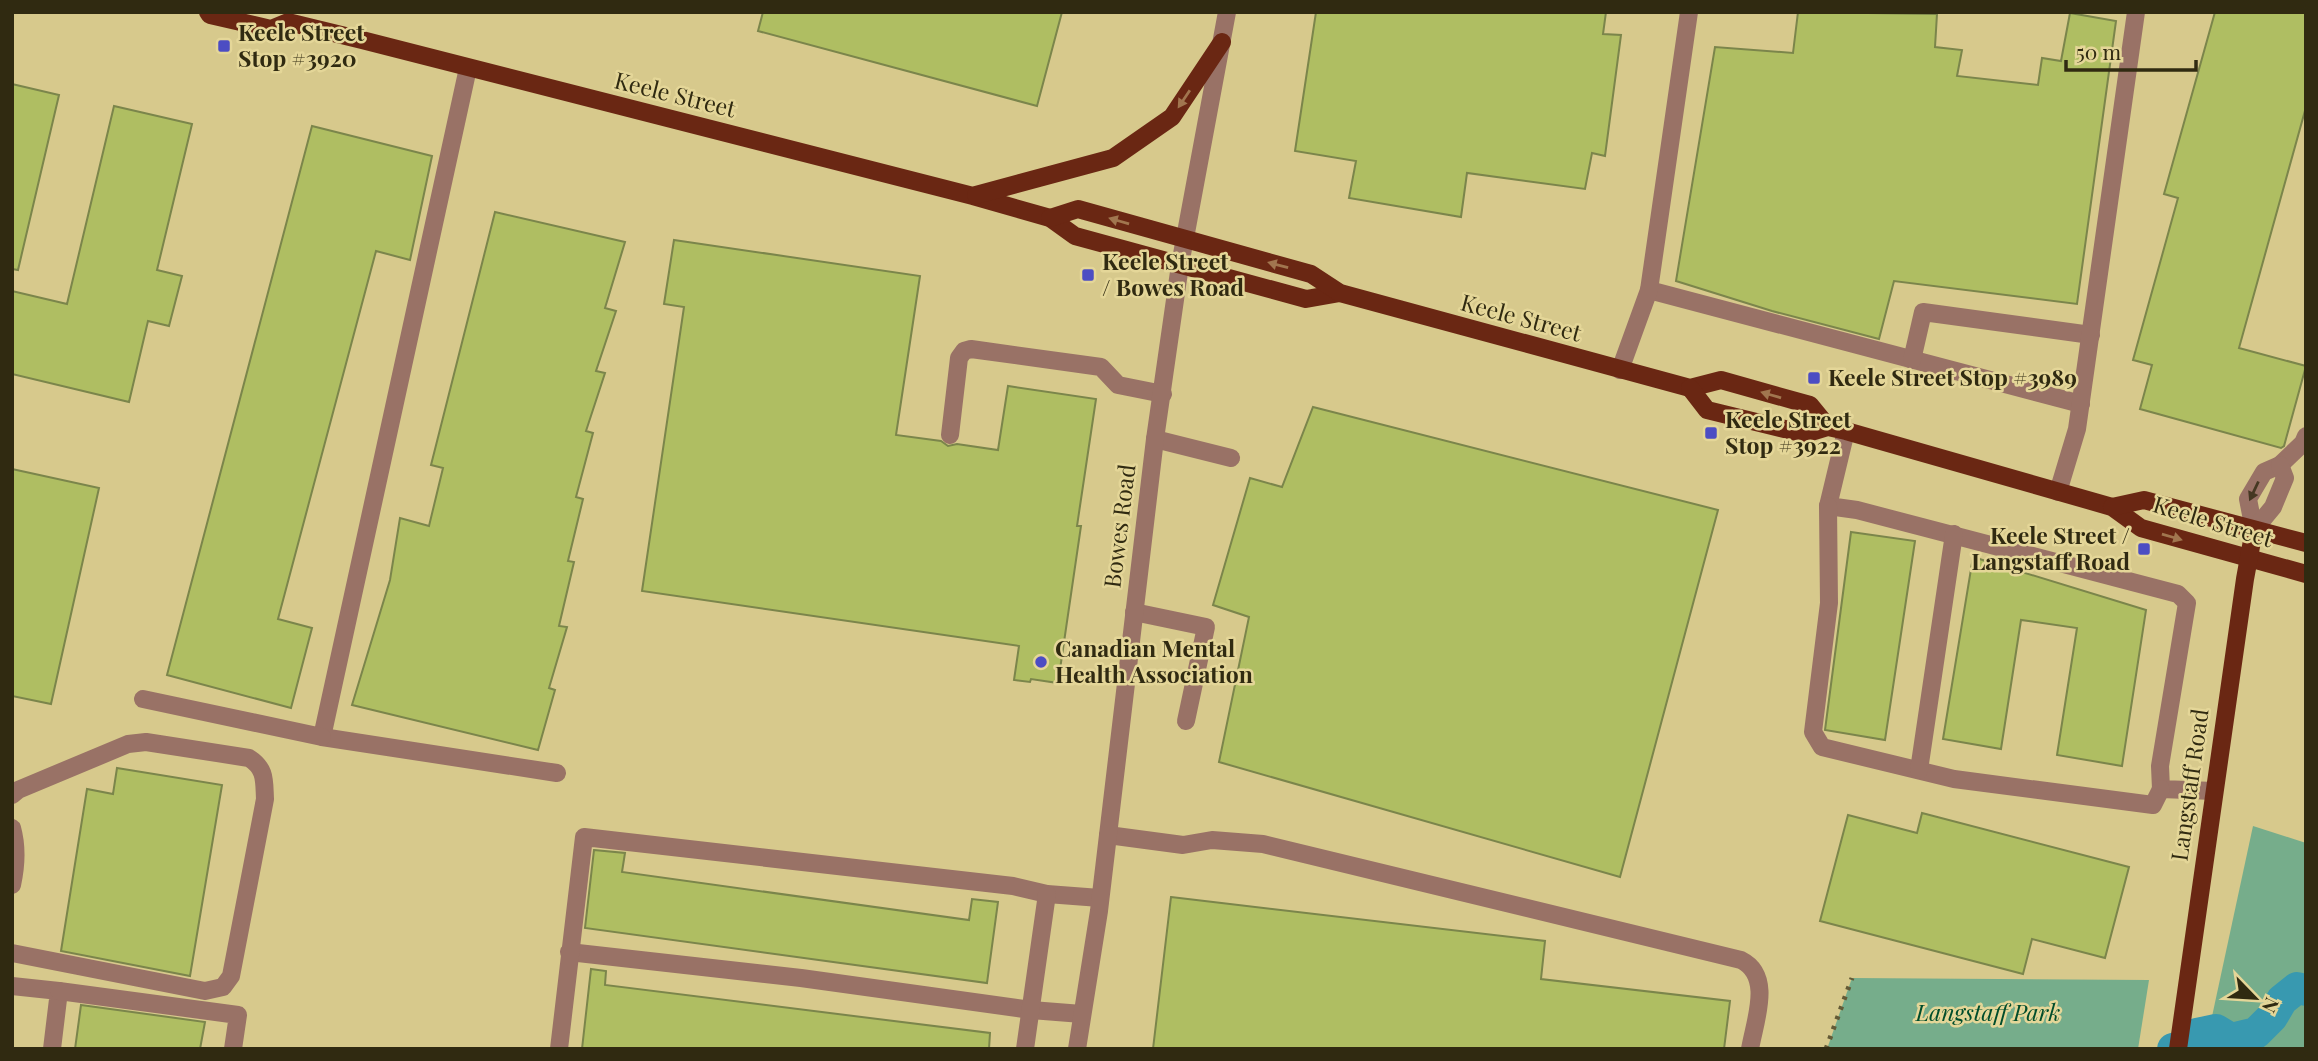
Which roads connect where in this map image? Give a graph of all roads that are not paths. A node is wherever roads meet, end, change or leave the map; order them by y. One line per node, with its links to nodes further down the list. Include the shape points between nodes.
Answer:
1 (208, 12): 5 (main road, Keele Street, via 271,29)
2 (1227, 12): 6 (street, Bowes Road)
3 (1689, 12): 12 (street)
4 (2136, 12): 14 (street)
5 (285, 17): 7 (main road, Keele Street)
6 (1222, 42): 8 (main road, one-way to 8, via 1172,117 1113,158); 10 (street, Bowes Road)
7 (468, 68): 8 (main road, Keele Street); 38 (street)
8 (973, 196): 9 (main road, Keele Street)
9 (1050, 218): 10 (main road, Keele Street, one-way to 9, via 1079,209); 11 (main road, Keele Street, via 1075,236)
10 (1185, 240): 11 (street, Bowes Road); 13 (main road, Keele Street, one-way to 10, via 1311,274)
11 (1180, 265): 13 (main road, Keele Street, via 1306,299); 18 (street, Bowes Road)
12 (1649, 290): 15 (street); 16 (street)
13 (1340, 293): 16 (main road, Keele Street)
14 (2091, 335): 15 (street, via 1923,312); 19 (street)
15 (1912, 360): 19 (street)
16 (1620, 370): 17 (main road, Keele Street)
17 (1690, 388): 20 (main road, Keele Street, one-way to 17, via 1810,405 1721,380); 20 (main road, Keele Street, via 1707,410 1805,434)
18 (1163, 394): 22 (street, via 1118,385 1101,367 971,349 959,358); 23 (street, Bowes Road)
19 (2081, 404): 27 (street)
20 (1828, 426): 21 (main road, Keele Street)
21 (1846, 431): 27 (main road, Keele Street); 28 (street)
22 (950, 435)
23 (1155, 439): 25 (street); 35 (street, Bowes Road)
24 (2305, 441): 26 (street)
25 (1231, 458)
26 (2280, 465): 30 (street, via 2285,478 2273,507); 30 (street, one-way to 30, via 2264,472 2248,499)
27 (2058, 492): 29 (main road, Keele Street)
28 (1828, 506): 31 (street); 39 (street, via 1829,603 1813,732 1822,747)
29 (2112, 507): 30 (main road, Keele Street, via 2144,500); 33 (main road, Keele Street, one-way to 33, via 2141,528)
30 (2254, 530): 32 (main road, Keele Street); 33 (main road, Langstaff Road)
31 (1954, 534): 39 (street); 41 (street, via 2178,594 2187,603 2160,766)
32 (2306, 543)
33 (2249, 559): 34 (main road, Keele Street); 42 (main road, Langstaff Road)
34 (2306, 574)
35 (1134, 612): 37 (street, via 1206,626); 45 (street, Bowes Road)
36 (143, 699): 38 (street)
37 (1186, 721)
38 (322, 737): 40 (street)
39 (1919, 770): 41 (street, via 1954,779 2153,805)
40 (557, 773)
41 (2161, 789): 42 (street)
42 (2214, 791): 61 (main road, Langstaff Road)
43 (12, 795): 50 (street, via 99,755 146,742 248,758 258,764 264,778 265,799 231,976 222,987 205,991)
44 (12, 828): 46 (street)
45 (1108, 835): 48 (street, Bowes Road); 60 (street, via 1183,845 1212,840 1263,844 1741,960 1756,972 1761,986)
46 (12, 885)
47 (1047, 894): 48 (street); 49 (street, via 1013,886 584,837); 53 (street)
48 (1100, 898): 54 (street, Bowes Road)
49 (569, 952): 53 (street); 57 (street)
50 (12, 953)
51 (12, 986): 52 (street)
52 (59, 991): 55 (street); 56 (street, via 237,1015)
53 (1031, 1010): 54 (street); 58 (street)
54 (1082, 1014): 59 (street, Bowes Road)
55 (52, 1049)
56 (233, 1049)
57 (559, 1049)
58 (1025, 1049)
59 (1077, 1049)
60 (1750, 1049)
61 (2178, 1049)

